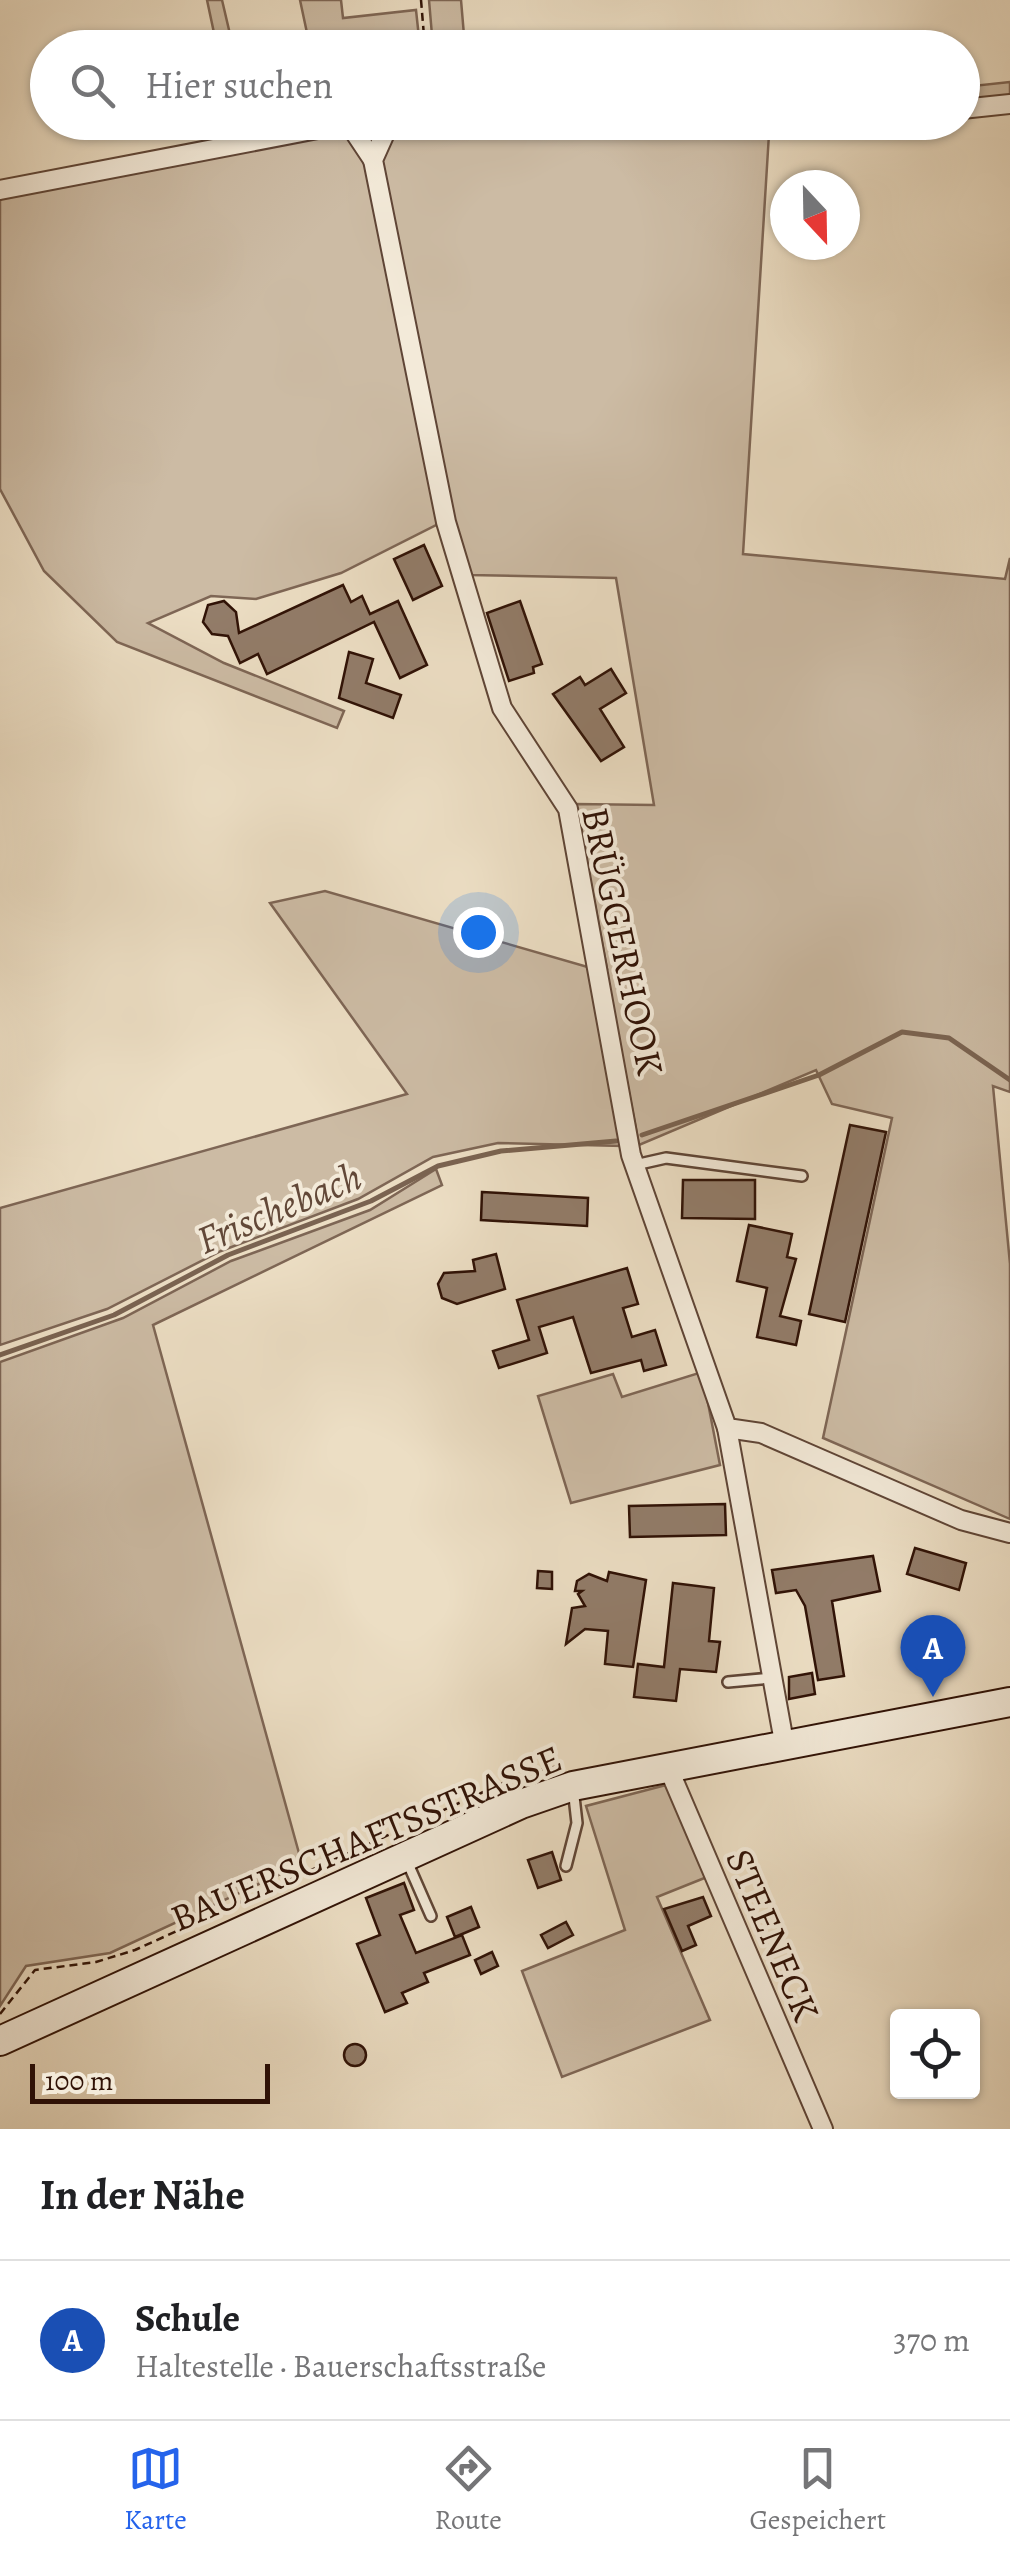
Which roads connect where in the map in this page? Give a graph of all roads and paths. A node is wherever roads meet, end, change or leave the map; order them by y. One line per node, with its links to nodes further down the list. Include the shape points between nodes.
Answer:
1 (422, 0): 2 (path)
2 (424, 30)
3 (1010, 104): 4 (street)
4 (980, 107)
5 (262, 140): 9 (street)
6 (361, 140): 8 (street)
7 (382, 140): 8 (street)
8 (373, 160): 10 (street, BRÜGGERHOOK, via 446,522 502,708 568,809)
9 (0, 190)
10 (635, 1166): 11 (lane, via 666,1158); 12 (street, BRÜGGERHOOK)
11 (802, 1176)
12 (726, 1428): 13 (street, via 761,1433 962,1520); 14 (street, BRÜGGERHOOK)
13 (1010, 1533)
14 (771, 1678): 15 (lane); 17 (street, BRÜGGERHOOK)
15 (728, 1682)
16 (1010, 1702): 17 (street, BAUERSCHAFTSSTRASSE)
17 (784, 1742): 18 (street, BAUERSCHAFTSSTRASSE)
18 (667, 1765): 19 (street, BAUERSCHAFTSSTRASSE); 24 (street, STEENECK)
19 (573, 1786): 20 (street, BAUERSCHAFTSSTRASSE); 21 (lane, via 577,1824)
20 (405, 1856): 22 (lane); 23 (street, BAUERSCHAFTSSTRASSE)
21 (566, 1866)
22 (431, 1916)
23 (0, 2041)
24 (823, 2129)

